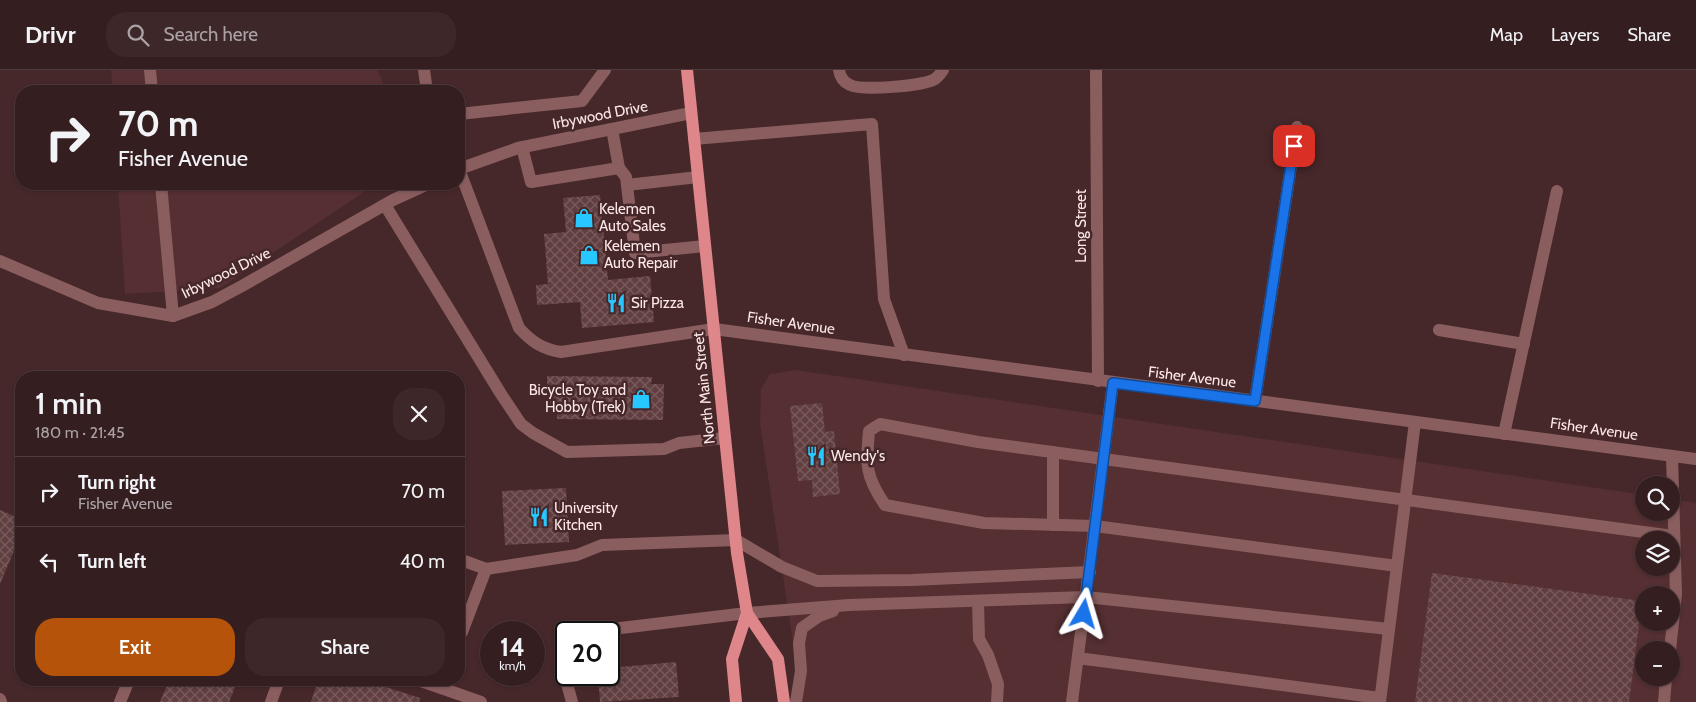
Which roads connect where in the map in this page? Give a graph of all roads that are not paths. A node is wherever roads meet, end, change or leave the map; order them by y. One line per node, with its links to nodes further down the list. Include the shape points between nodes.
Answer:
1 (150, 70): 8 (street)
2 (424, 70): 9 (street)
3 (605, 70): 10 (street, via 582,100)
4 (687, 70): 11 (main road, North Main Street)
5 (839, 70): 6 (street, via 848,84 860,88 920,83 935,79)
6 (943, 70)
7 (1096, 70): 32 (street, Long Street)
8 (151, 85)
9 (426, 85)
10 (465, 113)
11 (691, 113): 13 (street, Irbywood Drive); 14 (main road, North Main Street)
12 (1297, 127): 34 (street)
13 (612, 129): 15 (street, Irbywood Drive); 17 (street)
14 (694, 140): 18 (main road, North Main Street); 31 (street, via 872,124 884,299)
15 (522, 147): 16 (street, Irbywood Drive); 17 (street, via 532,182)
16 (465, 167)
17 (619, 168): 20 (street, via 626,177)
18 (698, 177): 20 (street); 25 (main road, North Main Street)
19 (465, 185): 28 (street, Fisher Avenue, via 519,328 545,349 561,352)
20 (627, 185): 25 (street, via 634,253)
21 (162, 190): 27 (street)
22 (416, 190): 24 (street, Irbywood Drive)
23 (1557, 191): 30 (street)
24 (385, 205): 27 (street, Irbywood Drive, via 212,302); 37 (street, via 501,394 521,424 533,433 567,452 664,449 679,443)
25 (705, 246): 28 (main road, North Main Street)
26 (0, 261): 27 (street, Irbywood Drive, via 98,303)
27 (173, 316)
28 (714, 330): 31 (street, Fisher Avenue); 37 (main road, North Main Street)
29 (1439, 330): 30 (street)
30 (1524, 344): 36 (street)
31 (904, 355): 32 (street, Fisher Avenue)
32 (1098, 381): 33 (street, Fisher Avenue)
33 (1113, 383): 34 (street, Fisher Avenue); 40 (street)
34 (1255, 401): 35 (street, Fisher Avenue)
35 (1415, 422): 36 (street, Fisher Avenue); 42 (street)
36 (1504, 434): 39 (street, Fisher Avenue)
37 (725, 438): 47 (main road, North Main Street)
38 (1053, 452): 40 (street); 43 (street); 43 (street, via 880,424 869,431 866,463 872,486 885,506 984,523)
39 (1672, 456): 41 (street, Fisher Avenue); 46 (street)
40 (1104, 459): 42 (street); 44 (street)
41 (1696, 459)
42 (1406, 499): 45 (street); 49 (street)
43 (1053, 525): 44 (street)
44 (1095, 526): 49 (street); 51 (street)
45 (1637, 531)
46 (1673, 531)
47 (736, 540): 50 (street, via 602,545 577,555); 51 (street, via 817,581); 56 (main road, North Main Street)
48 (465, 561): 50 (street)
49 (1397, 566): 59 (street)
50 (486, 570): 57 (street)
51 (1090, 572): 53 (street)
52 (1675, 576): 60 (street)
53 (1086, 597): 54 (street); 59 (street); 61 (street)
54 (978, 601): 55 (street); 75 (street, via 979,639 998,684)
55 (849, 606): 56 (street); 74 (street, via 819,616 802,628)
56 (747, 614): 58 (street); 72 (main road, North Main Street, via 732,659); 73 (main road, North Main Street, via 778,659)
57 (465, 624)
58 (620, 628)
59 (1389, 629): 67 (street)
60 (1671, 641)
61 (1078, 658): 67 (street); 76 (street)
62 (127, 686): 68 (street)
63 (277, 686): 69 (street)
64 (435, 686): 70 (street)
65 (568, 686): 71 (street)
66 (1665, 686): 77 (street)
67 (1380, 700)
68 (120, 702)
69 (271, 702)
70 (481, 702)
71 (572, 702)
72 (736, 702)
73 (784, 702)
74 (796, 702)
75 (997, 702)
76 (1072, 702)
77 (1664, 702)

